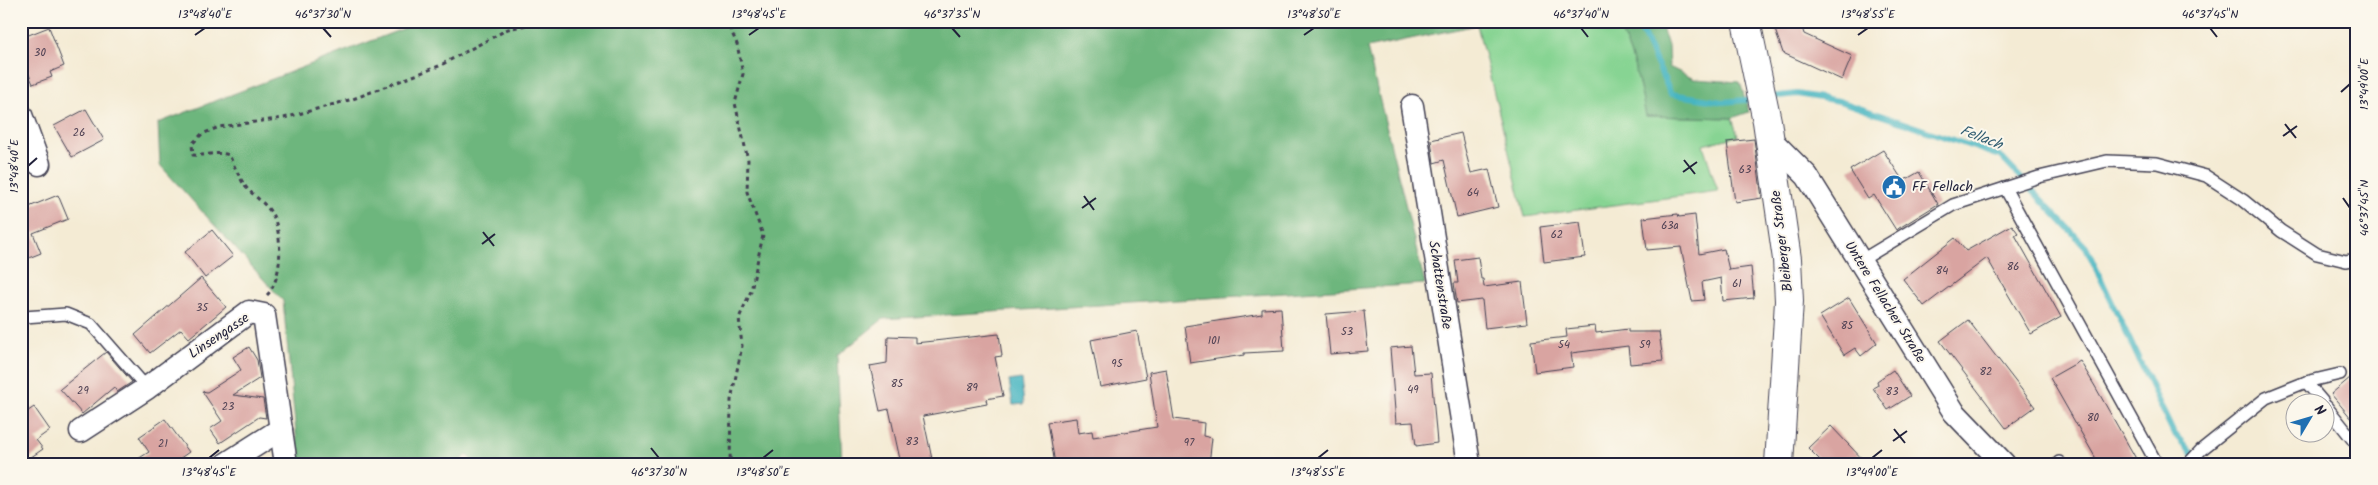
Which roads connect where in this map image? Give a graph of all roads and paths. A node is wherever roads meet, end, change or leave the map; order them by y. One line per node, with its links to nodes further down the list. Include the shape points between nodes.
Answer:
1 (545, 21): 11 (path, via 508,29 439,66 353,99 284,118 219,127 202,134 192,144 193,155 218,152 229,155 245,186 272,212 280,234 279,268 272,290 267,294)
2 (708, 21): 23 (path, via 728,24 737,44 743,74 735,103 748,160 747,192 763,235 751,292 739,318 742,346 731,400)
3 (1746, 21): 6 (main road, Bleiberger Straße)
4 (1412, 106): 24 (street, Schattenstraße)
5 (21, 115): 7 (street)
6 (1768, 129): 10 (street, Untere Fellacher Straße, via 1807,176); 25 (main road, Bleiberger Straße, via 1789,301)
7 (39, 164)
8 (2009, 187): 9 (lane, via 2107,161 2157,163 2206,176 2243,200 2281,232 2317,254 2346,261); 10 (lane, via 1953,205); 27 (lane)
9 (2357, 259)
10 (1860, 261): 26 (street, Untere Fellacher Straße, via 1954,412)
11 (264, 315): 15 (street, Linsengasse, via 249,312); 18 (street, Linsengasse)
12 (24, 317): 15 (lane, via 66,314 91,324)
13 (2340, 374): 14 (lane)
14 (2306, 382): 16 (lane); 28 (lane, via 2266,398)
15 (147, 388): 19 (street, Linsengasse)
16 (2314, 392)
17 (2336, 419): 20 (lane)
18 (281, 429): 21 (street); 22 (street, Linsengasse)
19 (82, 431)
20 (2357, 445)
21 (226, 464)
22 (286, 464)
23 (730, 464)
24 (1469, 464)
25 (1779, 464)
26 (2004, 464)
27 (2157, 464)
28 (2188, 464)

